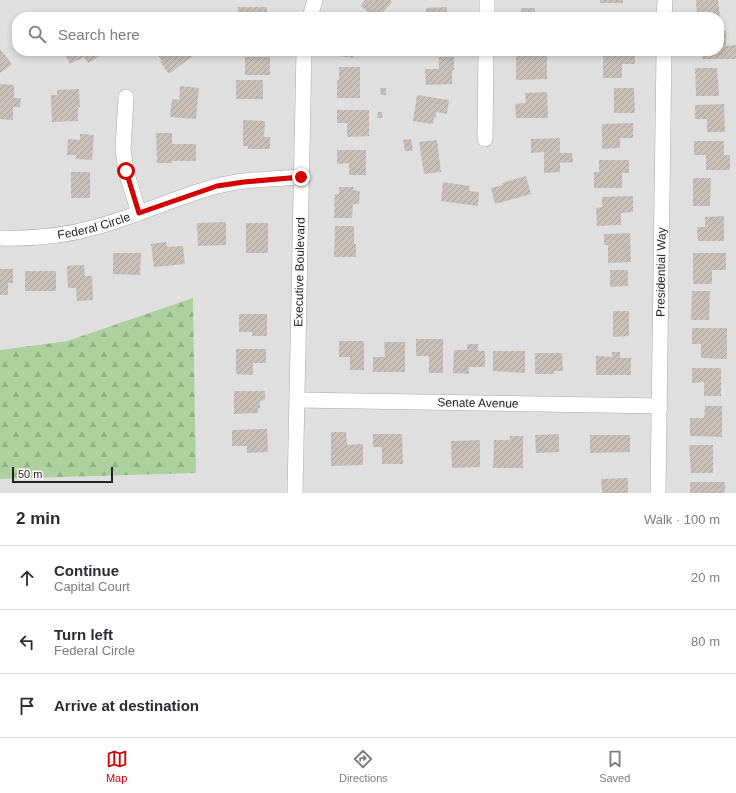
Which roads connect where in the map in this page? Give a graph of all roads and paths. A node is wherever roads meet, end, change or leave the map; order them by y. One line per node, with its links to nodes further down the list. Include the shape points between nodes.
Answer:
1 (315, 0): 4 (street)
2 (487, 0): 5 (street)
3 (664, 0): 6 (street)
4 (311, 12)
5 (486, 12)
6 (664, 12)
7 (304, 56): 12 (street, Executive Boulevard)
8 (486, 56): 11 (street)
9 (664, 56): 16 (street, Presidential Way)
10 (126, 97): 13 (street, via 123,149 126,171)
11 (485, 139)
12 (301, 177): 13 (street, Federal Circle, via 217,186); 15 (street, Executive Boulevard)
13 (139, 213): 14 (street, Federal Circle, via 95,228 61,234)
14 (0, 238)
15 (297, 400): 16 (street, Senate Avenue); 17 (street, Executive Boulevard)
16 (660, 406): 18 (street, Presidential Way)
17 (295, 493)
18 (658, 493)

